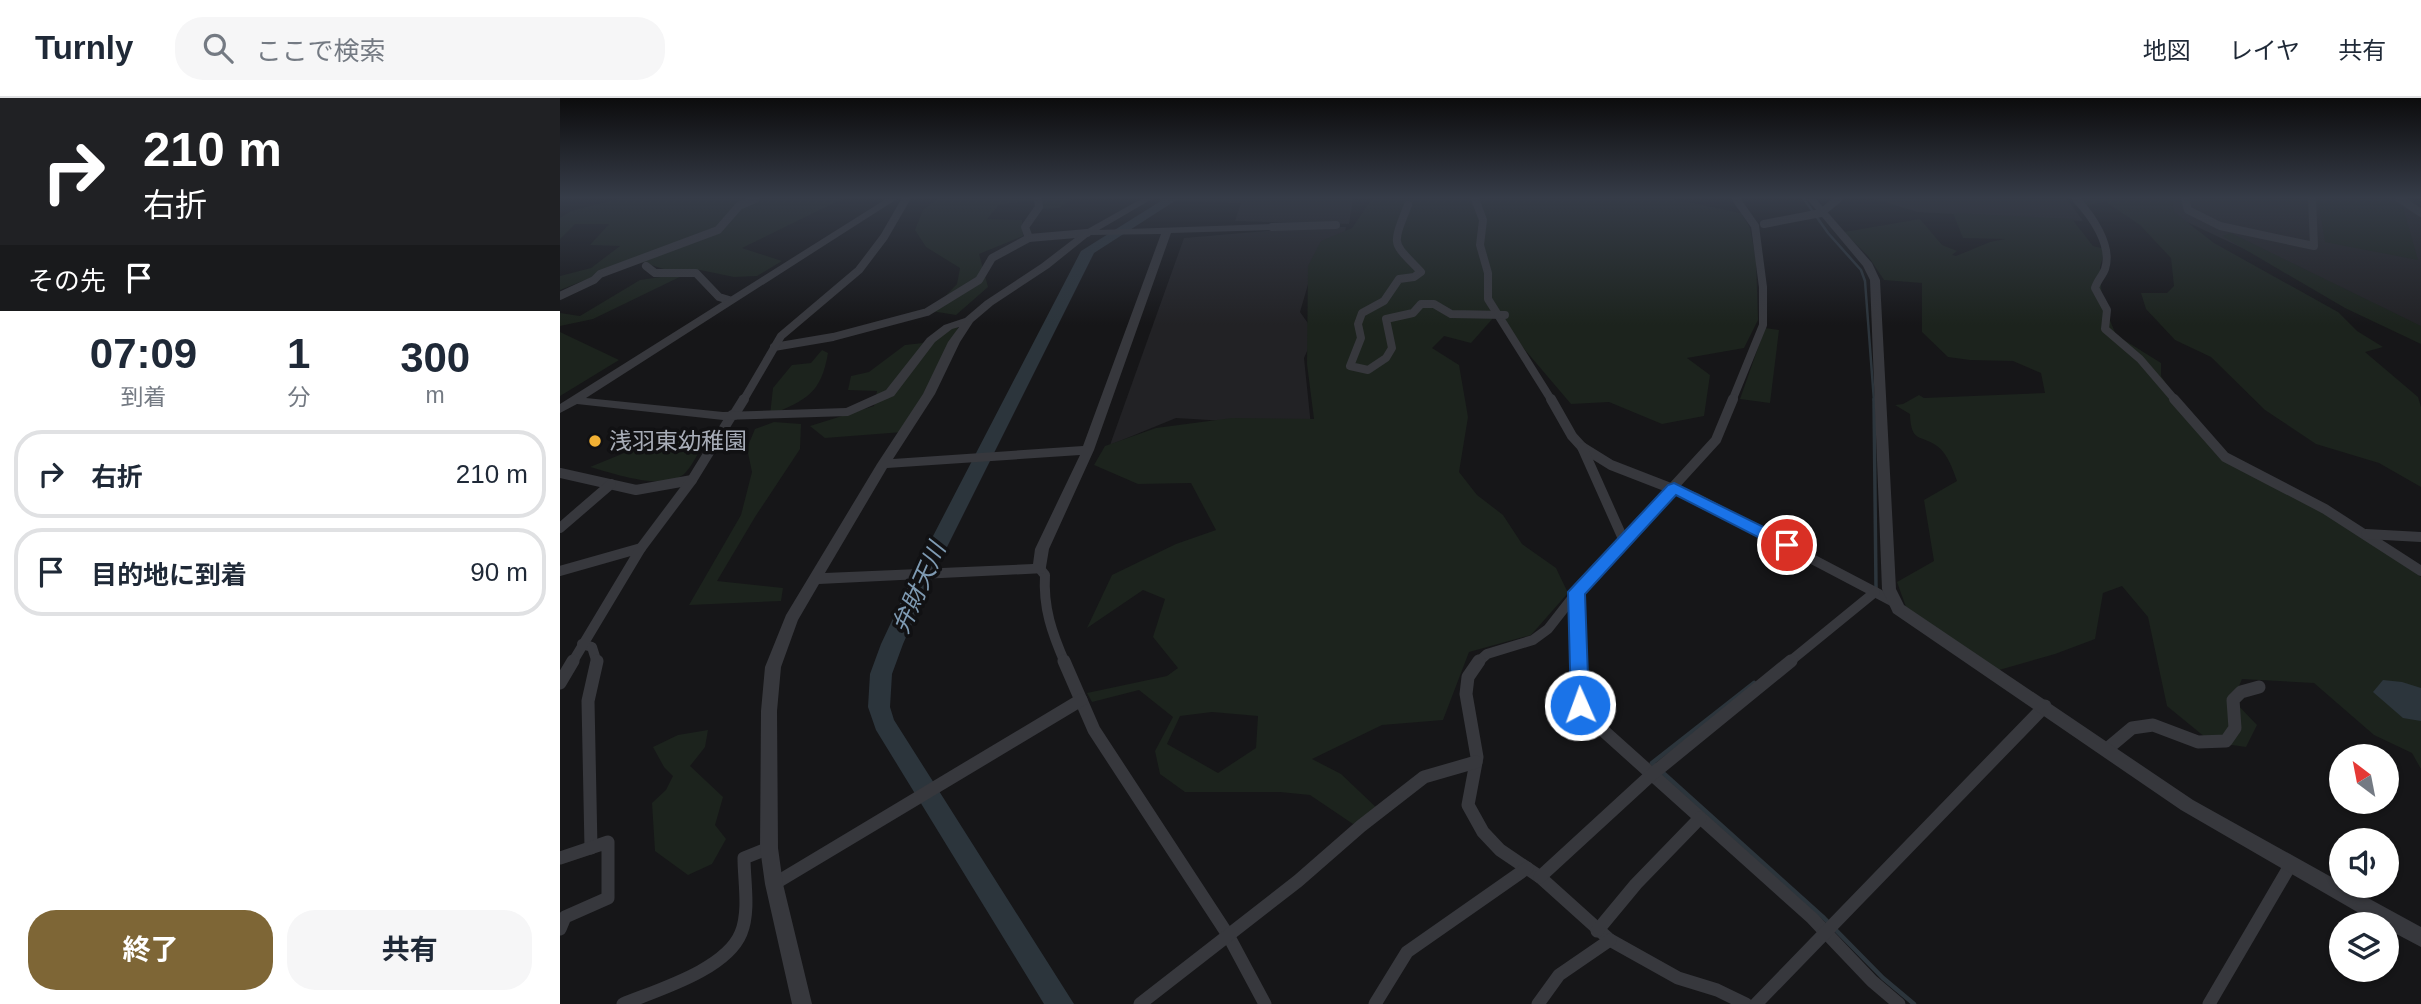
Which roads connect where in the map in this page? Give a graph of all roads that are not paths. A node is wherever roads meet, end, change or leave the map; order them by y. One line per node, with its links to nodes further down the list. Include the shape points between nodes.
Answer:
1 (688, 241): 15 (street, via 600,274)
2 (824, 241): 16 (street)
3 (881, 241): 19 (street, via 872,256 790,326)
4 (1023, 241): 19 (street, via 992,258 979,280 928,312)
5 (1076, 241): 18 (street)
6 (1163, 241): 24 (street)
7 (1398, 241): 17 (street, via 1399,251 1421,272 1399,279 1390,296 1362,313 1358,324 1361,338 1350,366 1368,370 1386,358 1392,348 1386,320 1413,313 1421,304 1434,304 1451,314)
8 (1480, 241): 17 (street, via 1488,299)
9 (1757, 241): 29 (street, via 1763,325 1716,440)
10 (1847, 241): 41 (street, via 1875,280)
11 (2101, 241): 31 (street, via 2105,270 2094,286 2109,312 2107,332 2140,359 2225,457)
12 (2293, 241): 13 (street, via 2314,246)
13 (2314, 241)
14 (646, 266): 16 (street, via 655,273 696,273 719,297)
15 (560, 296)
16 (730, 300): 20 (street)
17 (1501, 315): 23 (street)
18 (970, 320): 22 (street, via 940,332 896,387 858,409 833,414); 25 (street)
19 (774, 347): 22 (street)
20 (575, 400): 21 (street); 22 (street)
21 (560, 409)
22 (733, 415): 27 (street)
23 (1582, 447): 29 (street, via 1611,465); 33 (street)
24 (1088, 450): 25 (street); 35 (street, via 1042,549)
25 (883, 464): 38 (street)
26 (560, 473): 28 (street)
27 (692, 480): 28 (street, via 636,490); 34 (street)
28 (611, 484): 30 (street)
29 (1674, 488): 33 (street); 40 (street)
30 (560, 528)
31 (2363, 534): 32 (street); 37 (street)
32 (2421, 537)
33 (1624, 541): 39 (street)
34 (641, 548): 36 (street); 42 (street)
35 (1040, 569): 38 (street); 45 (street, via 1045,575 1049,625)
36 (560, 571)
37 (2421, 571)
38 (814, 579): 52 (street, via 791,619 773,667)
39 (1577, 592): 48 (street, via 1548,629 1533,640 1487,654 1468,677 1466,694); 49 (street, via 1580,705)
40 (1875, 592): 41 (street); 49 (street)
41 (1892, 601): 46 (street)
42 (582, 644): 43 (street); 51 (street, via 592,647 597,661 588,701)
43 (560, 682)
44 (2259, 687): 47 (street, via 2241,692 2233,701 2235,728 2226,740 2198,742 2153,725 2132,728)
45 (1081, 700): 56 (street); 60 (street, via 1094,730)
46 (2045, 706): 47 (street); 59 (street)
47 (2108, 750): 54 (street, via 2187,805)
48 (1476, 762): 55 (street, via 1468,805 1500,850); 60 (street, via 1424,777)
49 (1650, 776): 50 (street); 55 (street)
50 (1700, 818): 58 (street); 59 (street)
51 (591, 848): 53 (street); 57 (street, via 608,842 608,898 565,917)
52 (769, 848): 56 (street); 63 (street, via 744,858 742,932 733,949 714,964)
53 (560, 858)
54 (2291, 864): 61 (street); 72 (street)
55 (1534, 872): 58 (street); 67 (street, via 1407,952)
56 (774, 884): 64 (street)
57 (560, 929)
58 (1597, 931): 62 (street)
59 (1825, 932): 70 (street); 71 (street)
60 (1228, 935): 65 (street); 66 (street)
61 (2421, 938)
62 (1610, 940): 68 (street, via 1543,991); 69 (street, via 1678,978)
63 (623, 1004)
64 (802, 1004)
65 (1140, 1004)
66 (1265, 1004)
67 (1374, 1004)
68 (1538, 1004)
69 (1746, 1004)
70 (1756, 1004)
71 (1899, 1004)
72 (2209, 1004)

